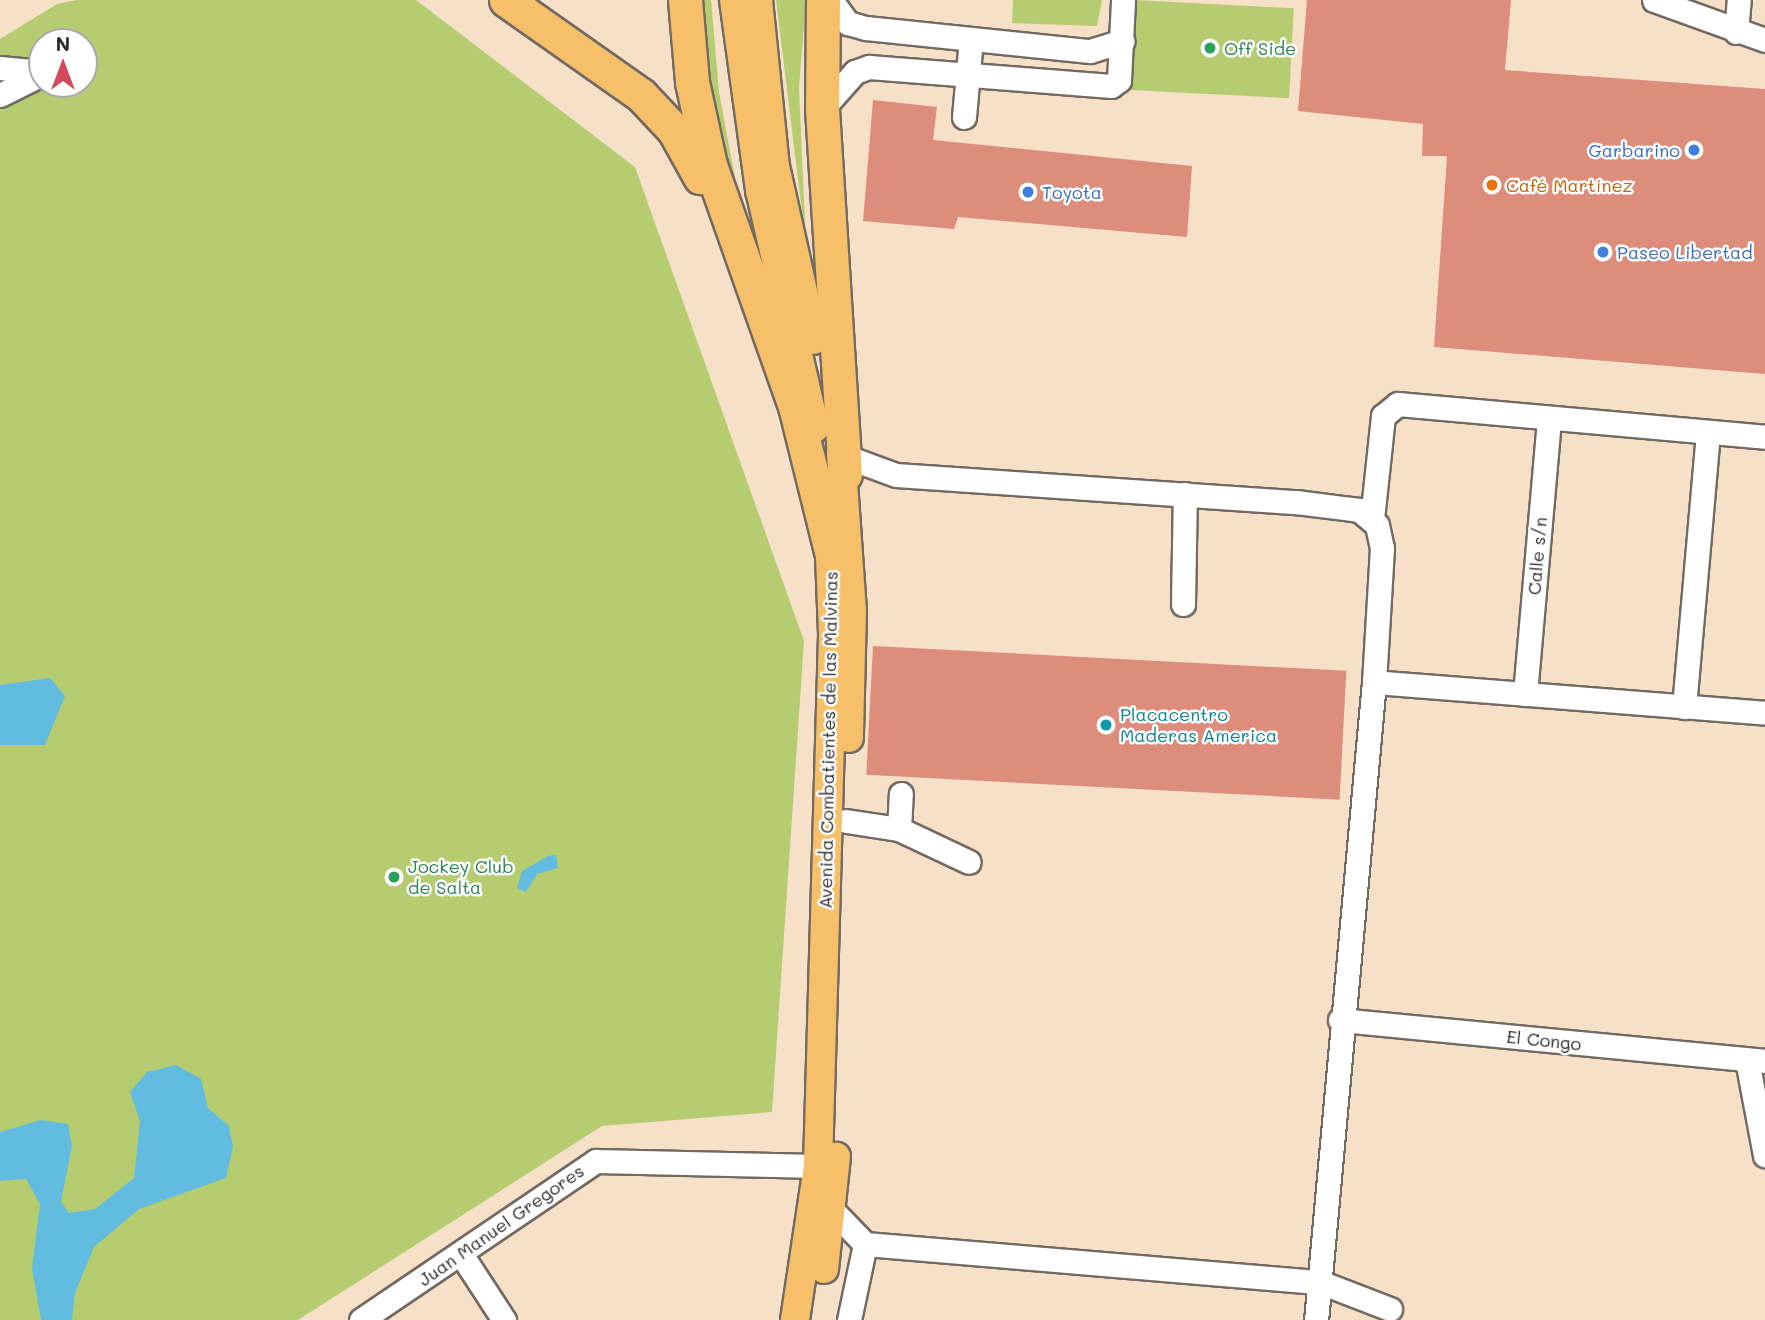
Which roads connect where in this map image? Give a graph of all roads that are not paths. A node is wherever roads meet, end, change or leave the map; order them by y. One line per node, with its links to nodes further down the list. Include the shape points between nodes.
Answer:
1 (506, 0): 22 (highway, via 594,57 663,116)
2 (685, 0): 22 (highway, via 699,125)
3 (734, 0): 29 (main road, Avenida Combatientes de las Malvinas, via 745,112 814,422)
4 (758, 0): 26 (main road, Avenida Combatientes de las Malvinas, via 775,166)
5 (823, 0): 20 (highway)
6 (831, 0): 12 (street, via 848,23)
7 (1124, 0): 14 (street)
8 (1739, 0): 11 (street)
9 (1658, 1): 10 (street)
10 (1699, 9): 11 (street)
11 (1736, 32): 13 (street)
12 (971, 39): 14 (street, via 1090,51); 17 (street)
13 (1765, 40)
14 (1124, 41): 17 (street, via 1119,80 1111,86)
15 (0, 68): 16 (street)
16 (28, 71)
17 (967, 75): 20 (street, via 869,67 844,81); 21 (street)
18 (28, 80): 19 (street)
19 (0, 95)
20 (822, 109): 26 (highway)
21 (964, 117)
22 (730, 236): 29 (highway, via 795,406)
23 (1549, 418): 24 (street); 28 (street, via 1390,406 1383,416); 32 (street, Calle s/n)
24 (1708, 432): 25 (street); 33 (street)
25 (1765, 437)
26 (846, 465): 27 (street, via 895,475); 36 (main road, Avenida Combatientes de las Malvinas, via 853,635)
27 (1185, 494): 28 (street, via 1359,510); 30 (street)
28 (1372, 519): 31 (street, via 1382,548)
29 (831, 551): 42 (main road, Avenida Combatientes de las Malvinas)
30 (1183, 604)
31 (1374, 682): 32 (street); 39 (street)
32 (1525, 694): 33 (street)
33 (1684, 707): 34 (street)
34 (1765, 713)
35 (901, 794): 37 (street)
36 (846, 821): 37 (street); 43 (main road, Avenida Combatientes de las Malvinas)
37 (899, 828): 38 (street)
38 (970, 862)
39 (1340, 1020): 40 (street, El Congo); 46 (street)
40 (1756, 1061): 41 (street)
41 (1765, 1155)
42 (818, 1166): 45 (street, Juan Manuel Gregores, via 596,1161); 50 (main road, Avenida Combatientes de las Malvinas)
43 (834, 1212): 44 (street); 51 (main road, Avenida Combatientes de las Malvinas)
44 (864, 1244): 46 (street); 52 (street)
45 (461, 1254): 48 (street, Juan Manuel Gregores); 49 (street)
46 (1320, 1282): 47 (street); 53 (street)
47 (1390, 1310)
48 (361, 1320)
49 (504, 1320)
50 (795, 1320)
51 (814, 1320)
52 (849, 1320)
53 (1316, 1320)

